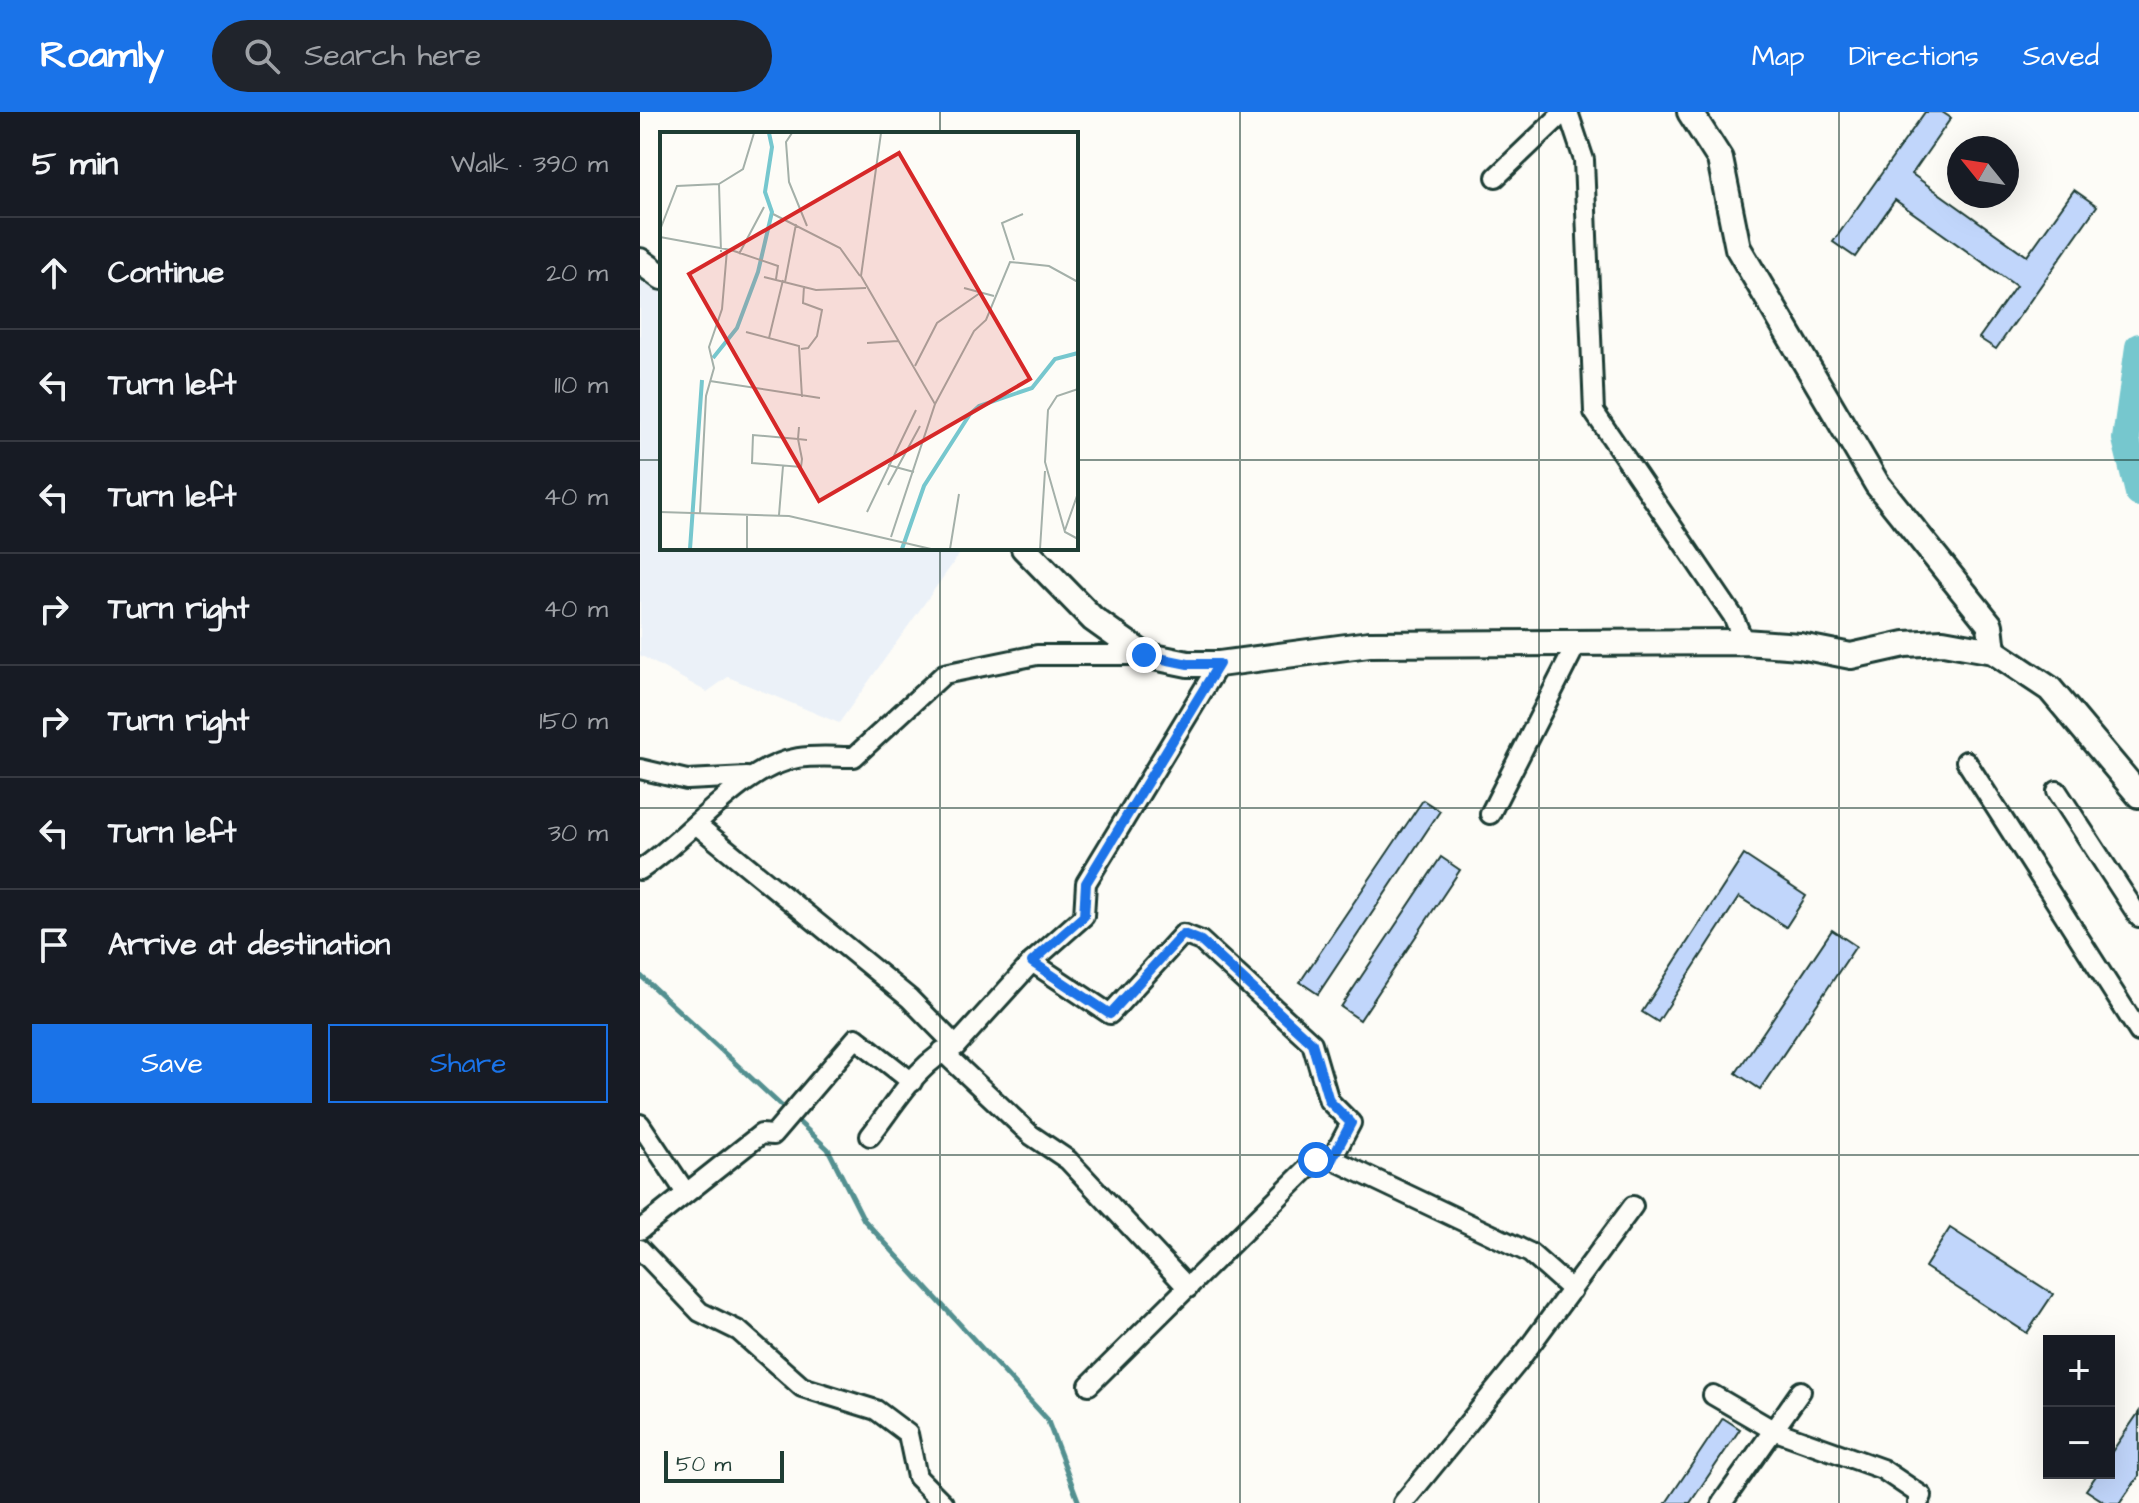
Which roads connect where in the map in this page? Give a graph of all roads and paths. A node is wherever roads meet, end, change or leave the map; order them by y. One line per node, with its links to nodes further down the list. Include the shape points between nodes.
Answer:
1 (1566, 112): 3 (street); 7 (street, via 1584,160 1594,412 1733,616)
2 (1690, 112): 9 (main road, via 1720,159 1738,248 1877,484 1990,625)
3 (1496, 177)
4 (640, 261): 5 (main road)
5 (660, 276)
6 (1026, 550): 10 (main road, via 1093,619)
7 (1744, 642): 8 (main road); 9 (main road, via 1851,656 1943,642)
8 (1576, 645): 11 (main road, via 1369,644); 17 (street)
9 (1993, 651): 16 (main road, via 2050,689)
10 (1144, 655): 11 (main road); 14 (street, via 1037,655 944,674 854,757 797,758)
11 (1219, 664): 21 (street, via 1086,883 1084,916)
12 (1966, 761): 22 (street)
13 (640, 769): 14 (street, via 687,780)
14 (747, 777): 18 (street)
15 (2057, 791): 20 (street)
16 (2139, 795)
17 (1490, 814)
18 (697, 825): 19 (street); 23 (street, via 909,998)
19 (640, 870)
20 (2139, 917)
21 (1032, 962): 23 (street); 27 (street, via 1110,1014 1183,934 1201,941 1312,1043 1329,1101 1351,1123)
22 (2139, 1032)
23 (949, 1048): 24 (street); 32 (street, via 1031,1135 1068,1160)
24 (912, 1082): 26 (street); 28 (street, via 856,1038 773,1135 761,1134)
25 (640, 1124): 28 (street)
26 (870, 1136)
27 (1332, 1159): 32 (street, via 1316,1160); 33 (street, via 1530,1253)
28 (686, 1193): 30 (street)
29 (1633, 1206): 33 (street)
30 (640, 1230)
31 (640, 1249): 38 (street, via 700,1312 739,1331 802,1387 876,1410 908,1434 917,1477)
32 (1188, 1288): 34 (street)
33 (1572, 1290): 39 (street)
34 (1089, 1385)
35 (1801, 1391): 37 (street)
36 (1713, 1395): 37 (street)
37 (1773, 1430): 40 (street); 41 (street, via 1882,1469 1922,1496)
38 (943, 1503)
39 (1403, 1503)
40 (1722, 1503)
41 (1918, 1503)

